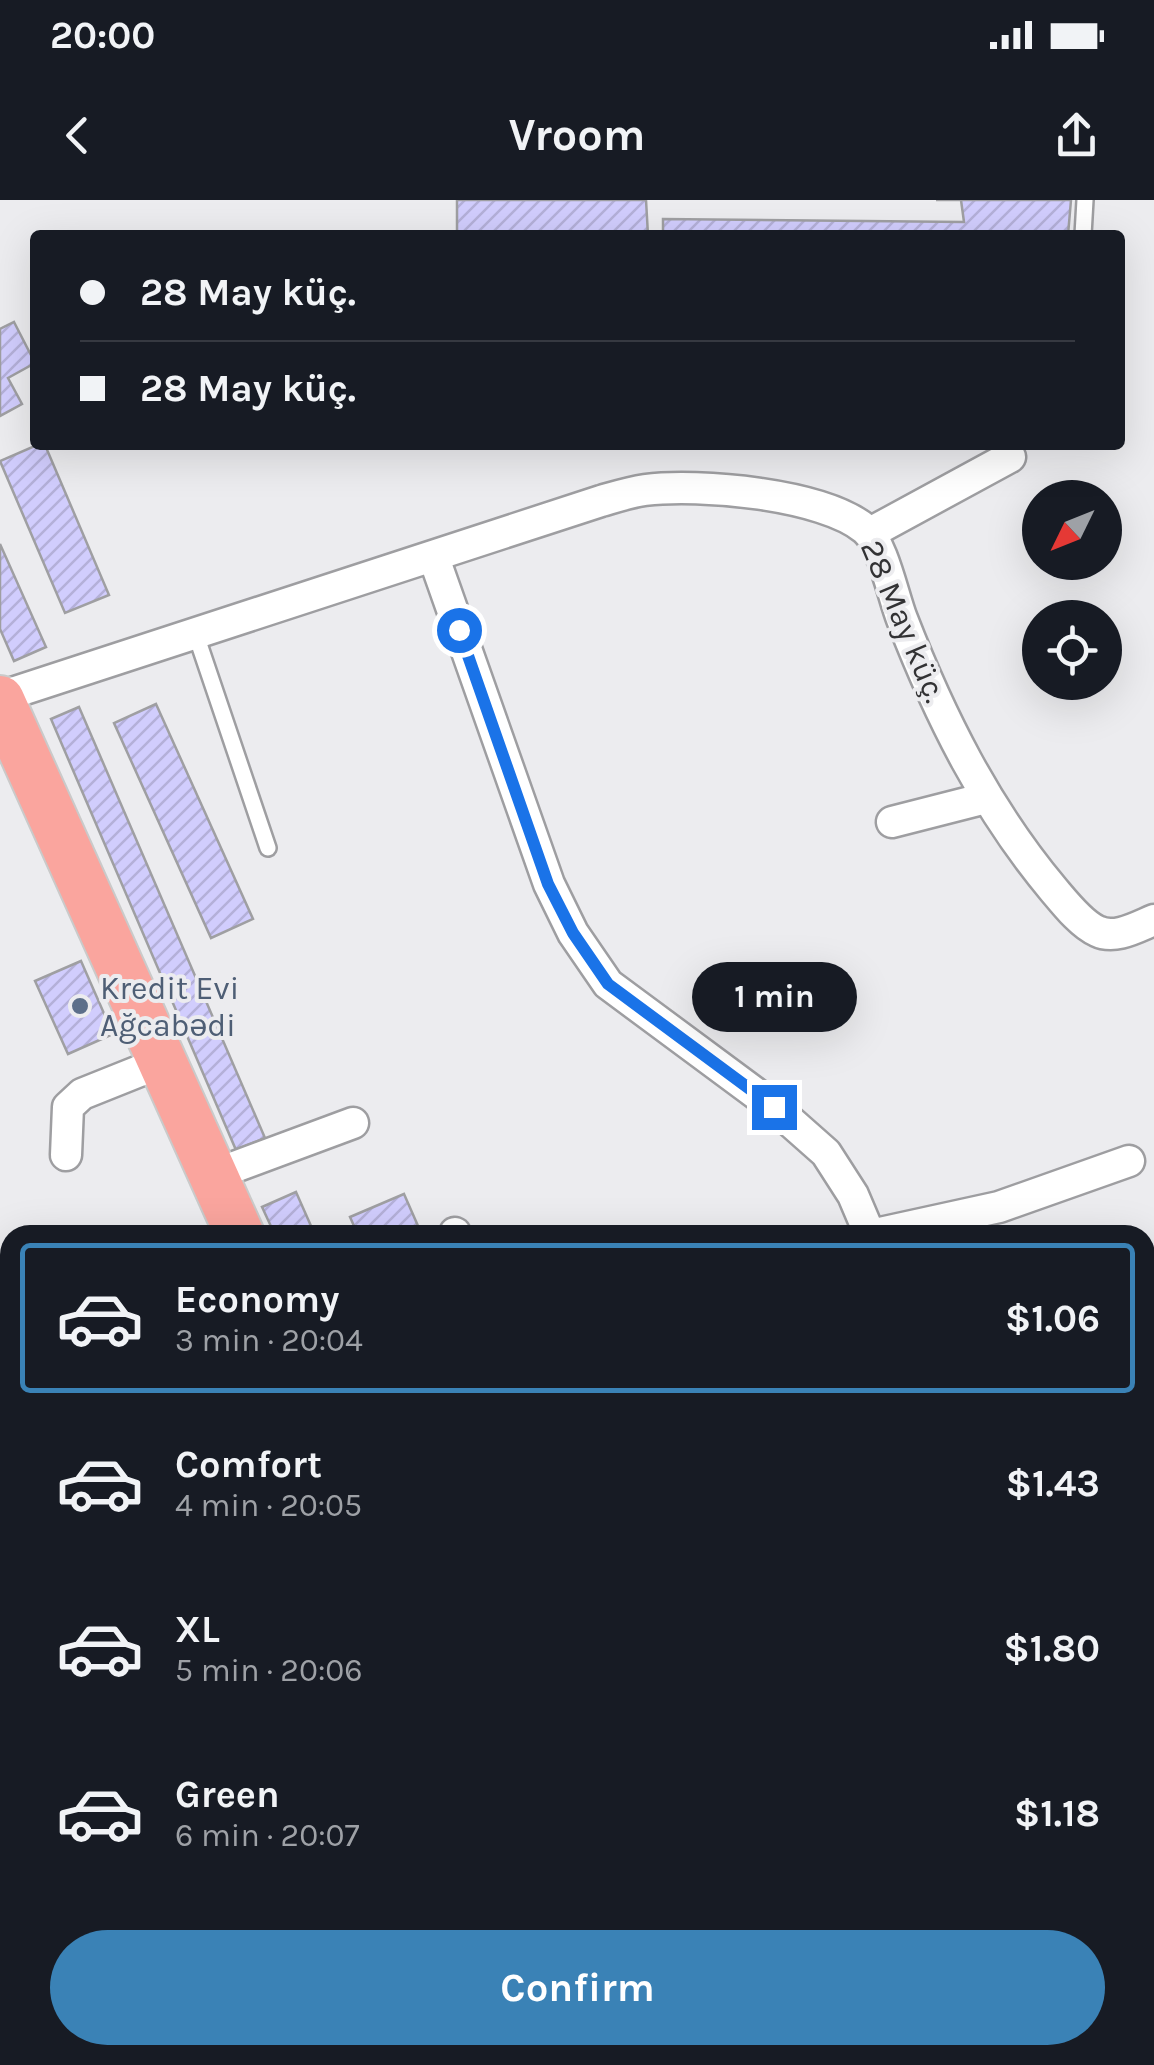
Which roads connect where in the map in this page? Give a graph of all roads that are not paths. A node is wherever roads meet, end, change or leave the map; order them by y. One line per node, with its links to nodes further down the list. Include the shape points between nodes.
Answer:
1 (1086, 200): 2 (lane)
2 (1083, 230)
3 (1010, 457): 4 (street)
4 (870, 532): 5 (street, 28 May küç., via 850,518 804,504 716,489 644,490); 8 (street, 28 May küç., via 921,666)
5 (434, 558): 6 (street, 28 May küç.); 18 (street, via 548,884 573,933 608,984 826,1153)
6 (196, 632): 7 (street, 28 May küç.); 10 (lane)
7 (0, 699): 12 (main road)
8 (986, 798): 9 (street); 11 (street, 28 May küç., via 1018,848 1097,932 1120,934)
9 (892, 822)
10 (268, 848)
11 (1154, 920)
12 (162, 1062): 14 (street, via 68,1106); 16 (main road)
13 (353, 1123): 16 (street)
14 (66, 1155)
15 (1129, 1161): 19 (street, via 998,1207)
16 (212, 1174): 17 (main road)
17 (235, 1225)
18 (867, 1225)
19 (916, 1225)

